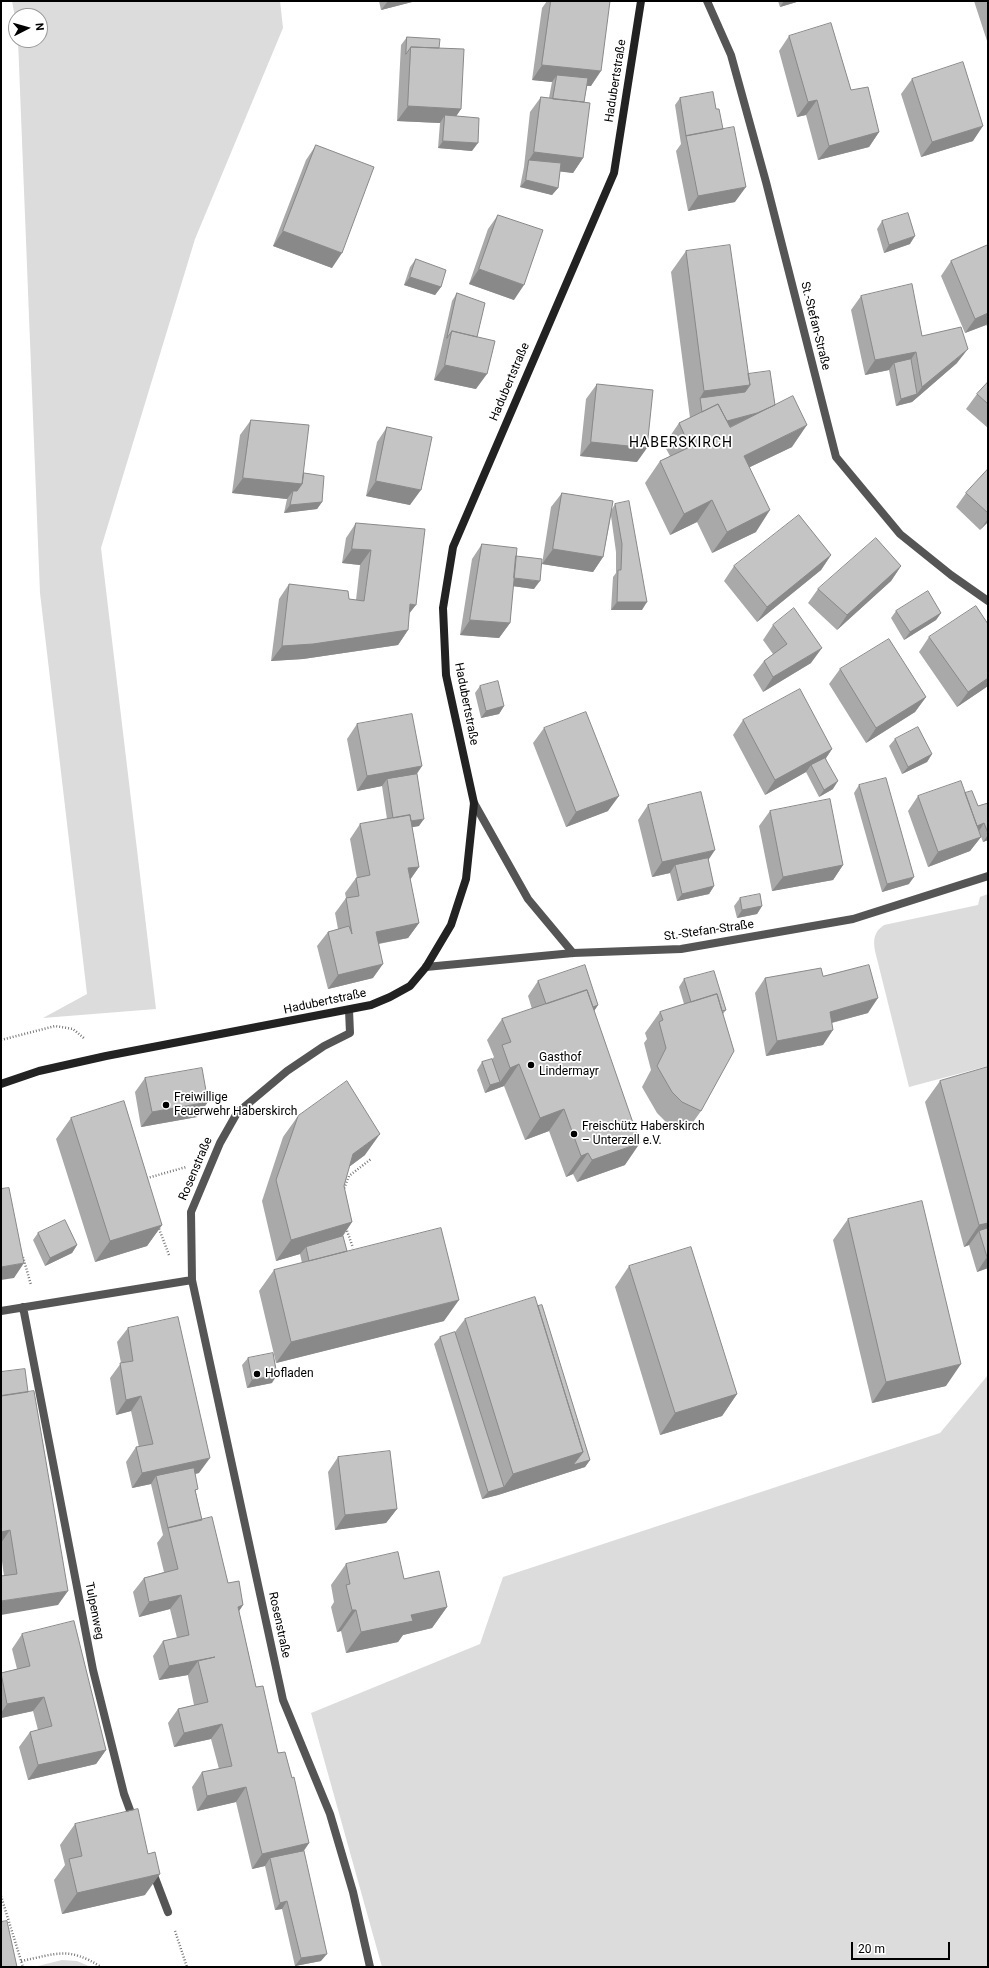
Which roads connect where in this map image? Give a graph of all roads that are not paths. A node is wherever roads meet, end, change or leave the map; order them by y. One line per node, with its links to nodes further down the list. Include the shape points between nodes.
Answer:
1 (641, 1): 4 (street, Hadubertstraße, via 614,173 453,547 443,608 446,675)
2 (707, 1): 3 (street, St.-Stefan-Straße, via 732,55 836,457 900,534)
3 (988, 601)
4 (474, 803): 6 (street, via 528,899); 7 (street, Hadubertstraße, via 466,879 451,924)
5 (988, 876): 6 (street, St.-Stefan-Straße, via 853,919 682,949)
6 (573, 953): 7 (street, St.-Stefan-Straße)
7 (426, 967): 8 (street, Hadubertstraße, via 410,986 370,1005)
8 (349, 1010): 9 (street, Hadubertstraße, via 106,1056 39,1071); 10 (street, Rosenstraße, via 350,1033 324,1046 287,1071 237,1113 212,1160 191,1212)
9 (1, 1084)
10 (192, 1280): 11 (street); 16 (street, Rosenstraße, via 283,1700 330,1814 353,1892)
11 (23, 1307): 12 (street); 13 (street, Tulpenweg, via 93,1670 124,1794)
12 (1, 1311)
13 (138, 1831)
14 (149, 1860): 15 (street)
15 (168, 1912)
16 (370, 1967)

